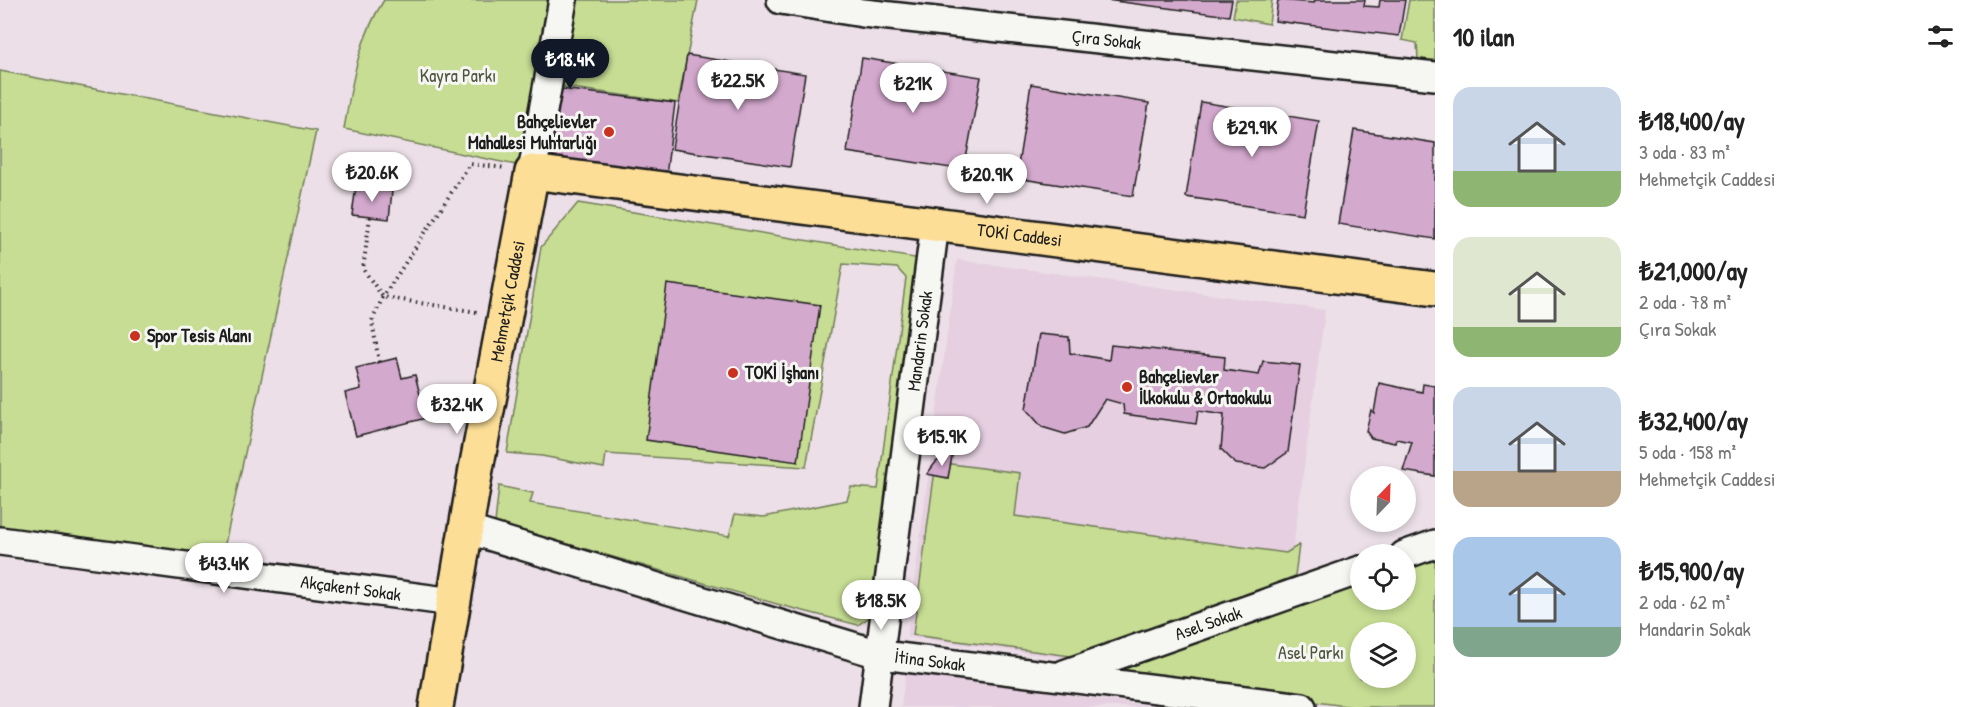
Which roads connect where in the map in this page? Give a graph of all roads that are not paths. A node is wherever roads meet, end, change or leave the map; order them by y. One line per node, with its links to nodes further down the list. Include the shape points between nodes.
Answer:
1 (563, 0): 4 (street, Mehmetçik Caddesi)
2 (781, 0): 3 (street, Çıra Sokak, via 863,13)
3 (1435, 76)
4 (532, 172): 5 (main road, TOKİ Caddesi); 7 (main road, Mehmetçik Caddesi)
5 (935, 224): 6 (main road, TOKİ Caddesi); 13 (street, Mandarin Sokak)
6 (1435, 289)
7 (466, 529): 12 (main road, Mehmetçik Caddesi); 13 (street, İtina Sokak)
8 (0, 541): 12 (street, Akçakent Sokak)
9 (1435, 544): 10 (street)
10 (1416, 551)
11 (1350, 573): 14 (street, Asel Sokak)
12 (453, 602): 16 (main road, Mehmetçik Caddesi)
13 (882, 655): 14 (street, İtina Sokak); 17 (street, Mandarin Sokak)
14 (1057, 676): 15 (street, İtina Sokak)
15 (1241, 703): 18 (street, İtina Sokak)
16 (436, 707)
17 (873, 707)
18 (1302, 707)

